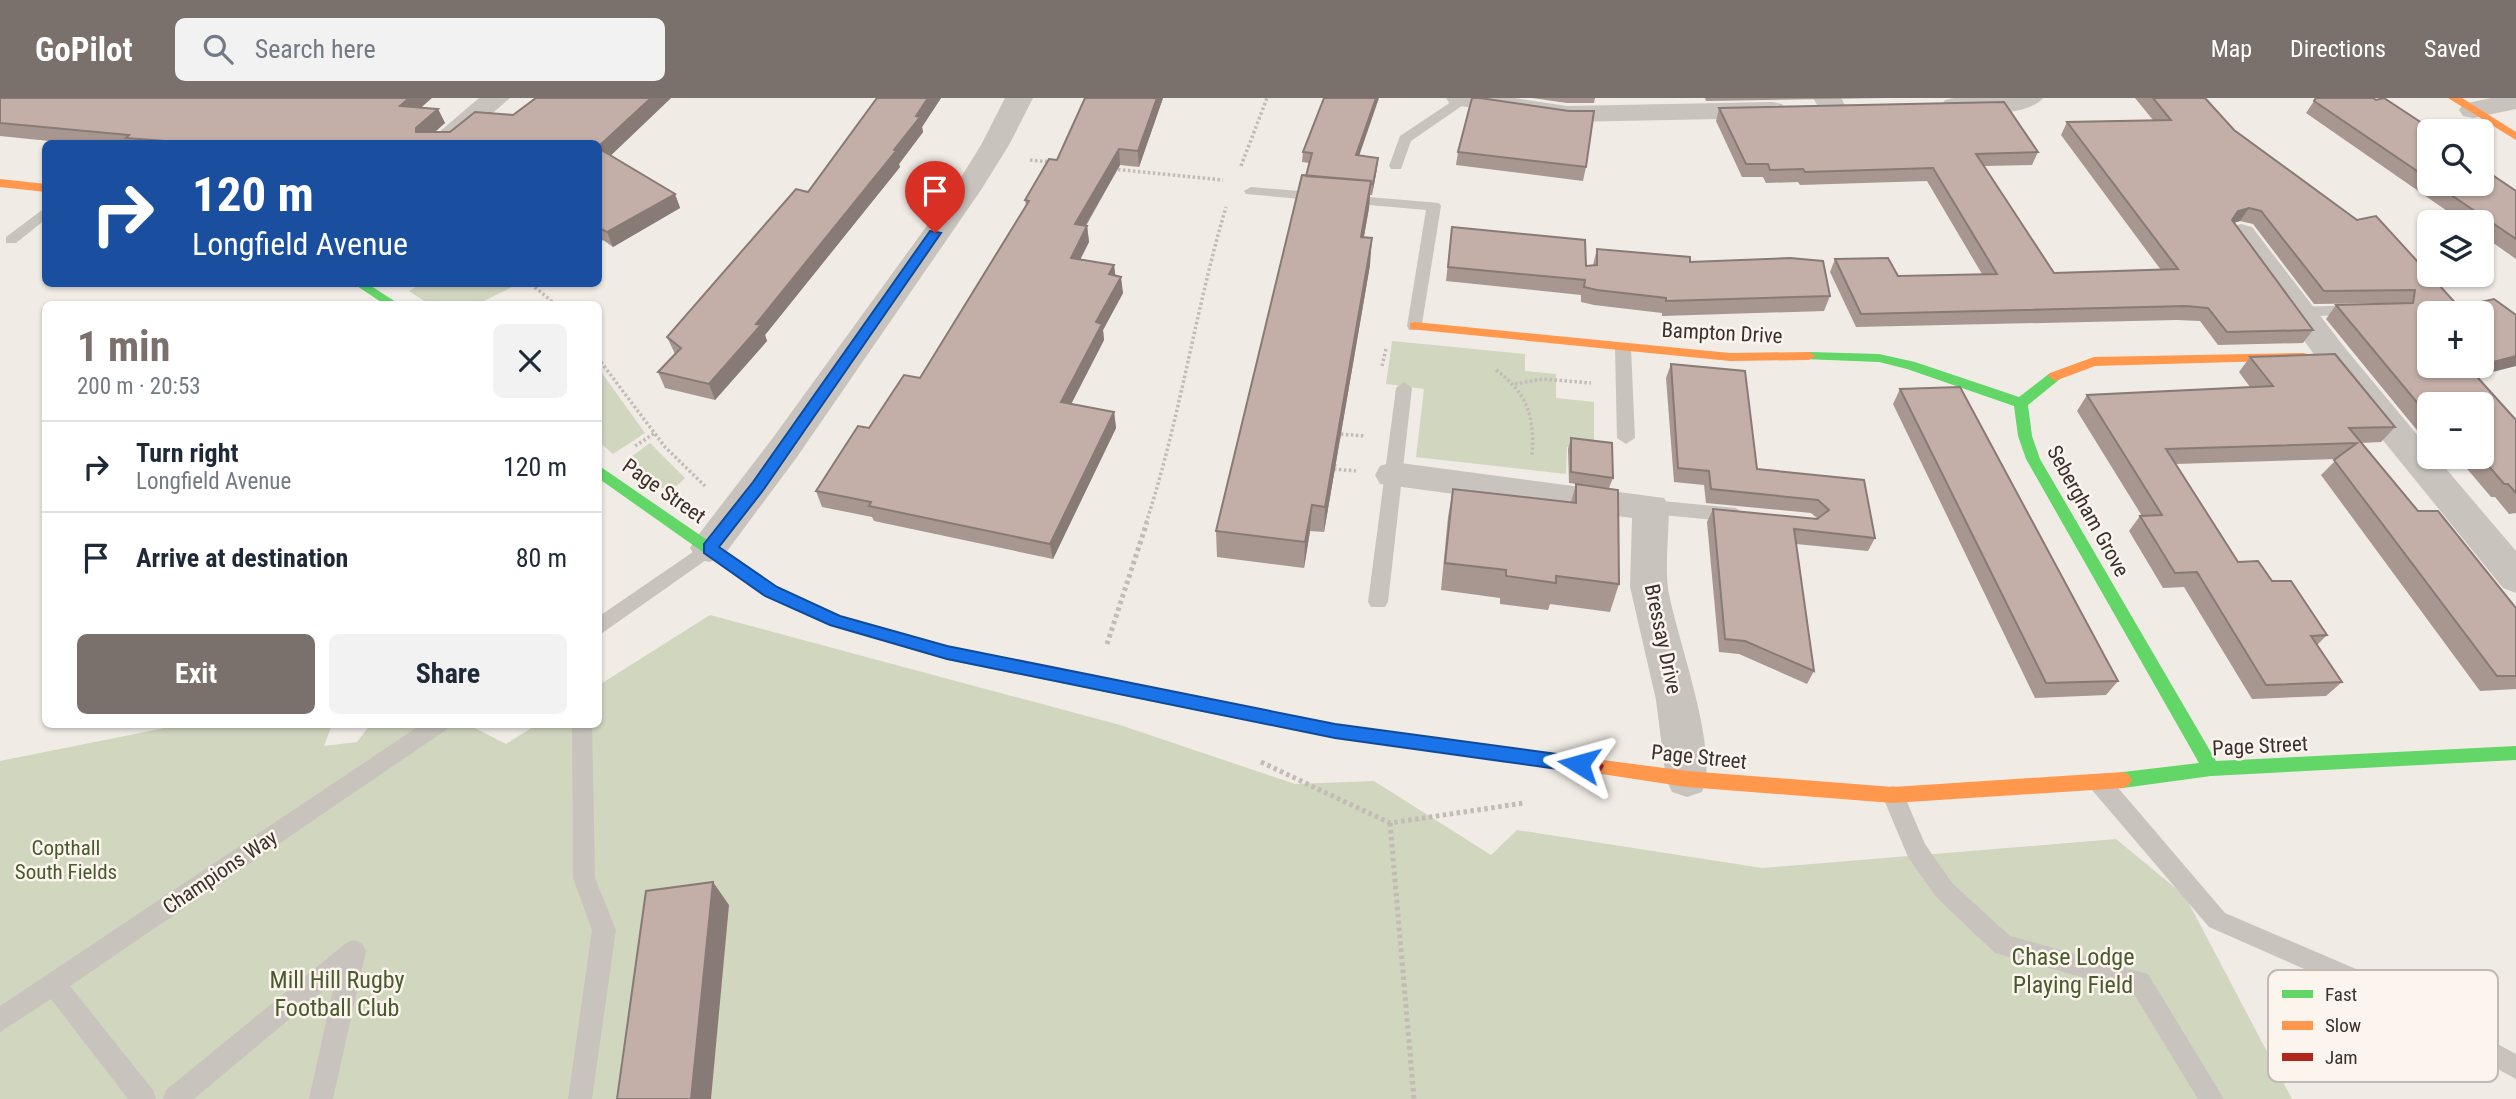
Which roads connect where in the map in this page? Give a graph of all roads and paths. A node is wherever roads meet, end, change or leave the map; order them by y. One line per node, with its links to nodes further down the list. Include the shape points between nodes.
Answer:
1 (496, 98): 13 (street)
2 (1019, 98): 14 (street)
3 (1267, 98): 18 (path)
4 (2029, 98): 10 (street, via 2011,104)
5 (1461, 99): 8 (street, via 1567,114); 16 (lane, via 1405,139)
6 (2516, 101): 7 (street)
7 (2463, 104): 12 (street)
8 (1661, 105): 9 (street)
9 (1815, 106): 11 (street)
10 (1929, 107)
11 (1861, 108)
12 (2516, 137)
13 (444, 140)
14 (988, 156): 15 (path); 45 (street)
15 (1057, 163)
16 (1396, 166)
17 (1111, 168): 19 (path)
18 (1239, 169)
19 (1234, 181)
20 (0, 183): 21 (street)
21 (42, 188)
22 (1251, 191): 33 (lane, via 1434,206)
23 (1227, 206): 52 (path, via 1204,280 1160,482)
24 (42, 214): 26 (lane)
25 (2241, 233): 32 (street)
26 (11, 240)
27 (365, 287): 29 (street)
28 (535, 287): 30 (path)
29 (388, 301)
30 (551, 301)
31 (2368, 310): 32 (lane)
32 (2299, 312): 35 (street)
33 (1415, 326): 34 (street, Bampton Drive)
34 (1623, 348): 38 (lane); 40 (street, Bampton Drive, via 1730,357 1880,358)
35 (2333, 356): 40 (street, via 2094,362 2041,382); 47 (street)
36 (602, 363): 45 (path, via 665,447 696,479)
37 (1515, 383): 38 (path, via 1543,379)
38 (1624, 387): 41 (lane)
39 (1404, 388): 43 (lane)
40 (2021, 404): 56 (street, Sebergham Grove, via 2033,459)
41 (1626, 438)
42 (602, 473): 48 (street, Page Street)
43 (1393, 475): 44 (street); 50 (lane)
44 (1651, 507): 46 (lane); 57 (street, Bressay Drive, via 1649,587 1676,700)
45 (740, 510): 48 (street)
46 (1757, 517)
47 (2498, 534): 49 (street)
48 (709, 548): 51 (lane); 52 (street, Page Street, via 771,592 836,621 947,653)
49 (2516, 578)
50 (1378, 602)
51 (602, 625)
52 (1094, 684): 57 (street, Page Street, via 1335,731)
53 (433, 728): 62 (lane, Champions Way)
54 (582, 728): 69 (lane, via 584,878 604,930)
55 (2516, 753): 56 (street, Page Street)
56 (2211, 769): 58 (street, Page Street)
57 (1688, 779): 59 (street, Page Street)
58 (2100, 783): 59 (street, Page Street); 61 (lane, via 2217,919)
59 (1893, 795): 71 (lane, via 1916,850 1944,890 2003,946 2140,982)
60 (1390, 823): 70 (path)
61 (2334, 970)
62 (54, 984): 63 (lane, Champions Way); 66 (lane)
63 (0, 1020)
64 (2498, 1057): 65 (lane)
65 (2516, 1067)
66 (144, 1099)
67 (174, 1099): 68 (lane, via 354,951)
68 (321, 1099)
69 (580, 1099)
70 (1414, 1099)
71 (2212, 1099)

